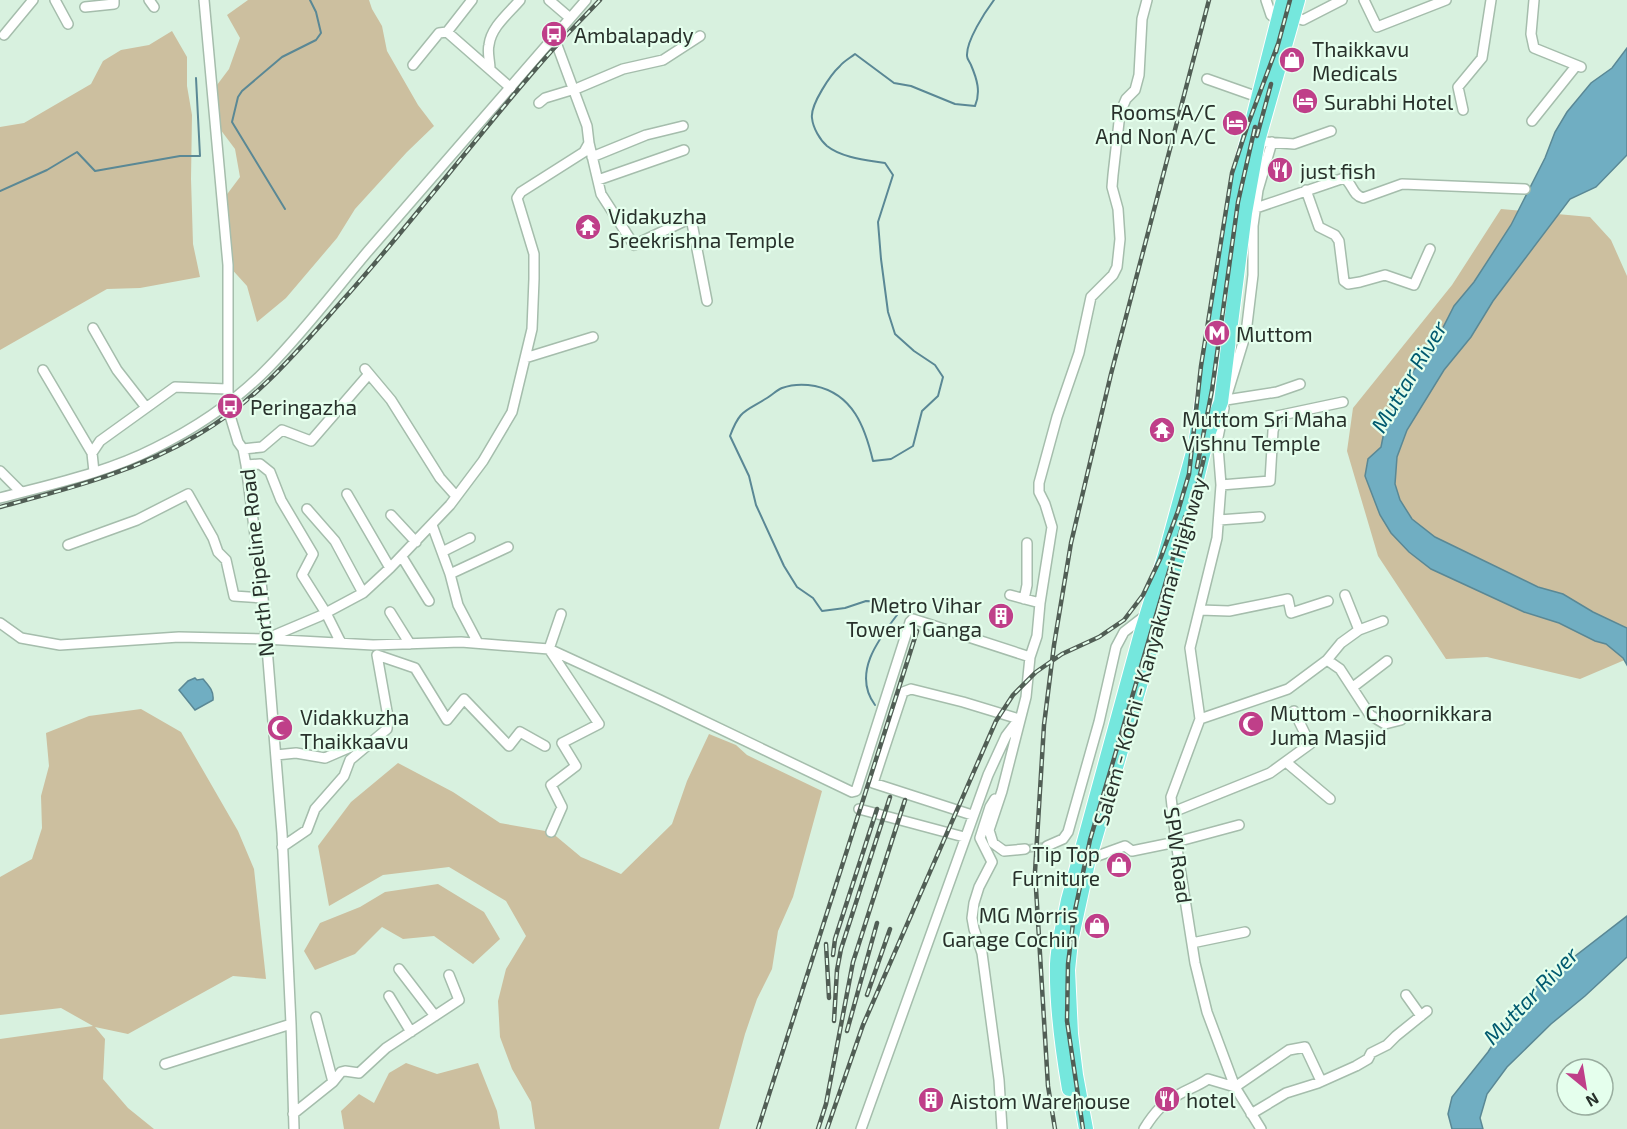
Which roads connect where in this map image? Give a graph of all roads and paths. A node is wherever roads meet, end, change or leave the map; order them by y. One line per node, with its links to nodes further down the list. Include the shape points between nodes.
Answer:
1 (33, 0): 24 (street)
2 (55, 0): 22 (street)
3 (114, 0): 18 (street, via 114,4)
4 (204, 0): 53 (street, North Pipeline Road, via 228,265)
5 (472, 0): 23 (street)
6 (520, 0): 28 (street, via 492,33 488,47)
7 (549, 0): 20 (street)
8 (586, 0): 20 (street)
9 (1147, 0): 90 (street, via 1139,75 1135,90 1120,113 1113,175 1120,239 1118,267 1091,297 1079,353 1039,483 1052,527)
10 (1266, 0): 21 (street, via 1271,15)
11 (1283, 0): 21 (highway, Salem - Kochi - Kanyakumari Highway)
12 (1342, 0): 19 (street, via 1303,20)
13 (1364, 0): 14 (street, via 1377,27)
14 (1446, 0)
15 (1491, 0): 34 (street, via 1482,58 1458,87)
16 (1534, 0): 35 (street, via 1534,48 1578,67)
17 (1297, 1): 19 (highway, Salem - Kochi - Kanyakumari Highway)
18 (85, 7)
19 (1294, 16): 38 (highway, Salem - Kochi - Kanyakumari Highway)
20 (570, 18): 26 (street)
21 (1278, 21): 32 (highway, Salem - Kochi - Kanyakumari Highway)
22 (68, 24)
23 (447, 32): 27 (street, via 439,33); 28 (street)
24 (4, 34)
25 (700, 36): 31 (street, via 663,60 623,69)
26 (554, 37): 30 (street); 31 (street)
27 (413, 65)
28 (490, 69): 30 (street)
29 (1207, 79): 32 (street)
30 (511, 88): 55 (street, via 307,326 268,368)
31 (573, 90): 33 (street); 39 (street)
32 (1258, 97): 96 (highway, Salem - Kochi - Kanyakumari Highway, via 1232,214 1195,445)
33 (538, 103)
34 (1463, 110)
35 (1532, 121)
36 (683, 126): 41 (street, via 646,135)
37 (1331, 132): 38 (street, via 1294,144)
38 (1265, 141): 45 (street); 58 (highway, Salem - Kochi - Kanyakumari Highway, via 1245,213 1221,402)
39 (589, 143): 41 (street); 50 (street, via 584,152 517,198 534,254 532,329)
40 (684, 150): 42 (street)
41 (592, 157): 42 (street)
42 (598, 180): 47 (street, via 601,194 634,245 691,218)
43 (1525, 189): 44 (street, via 1402,184 1364,198 1355,194 1344,178)
44 (1306, 190): 45 (street); 46 (street, via 1319,227 1339,241 1344,281 1348,284 1385,275 1414,285)
45 (1256, 208): 54 (street, via 1246,333)
46 (1430, 249)
47 (707, 301)
48 (93, 328): 57 (street, via 117,370)
49 (593, 337): 50 (street)
50 (525, 358): 67 (street, via 512,412 483,461)
51 (44, 370): 60 (street)
52 (1300, 384): 54 (street)
53 (227, 389): 55 (street, North Pipeline Road); 57 (street, via 175,387)
54 (1226, 400): 58 (street)
55 (228, 402): 59 (street, North Pipeline Road); 63 (street, via 156,448)
56 (1343, 402): 64 (street, via 1277,416 1270,481)
57 (145, 406): 60 (street, via 100,441)
58 (1212, 438): 64 (street, SPW Road, via 1221,468); 91 (highway, Salem - Kochi - Kanyakumari Highway)
59 (243, 449): 61 (street, North Pipeline Road); 67 (street, via 262,447 282,430 311,441 367,372 391,400 440,478)
60 (92, 453): 63 (street)
61 (246, 465): 86 (street, North Pipeline Road); 94 (street, via 260,464 270,472 281,500 313,554 302,575)
62 (0, 471): 65 (street)
63 (94, 472): 65 (street)
64 (1221, 485): 72 (street, SPW Road)
65 (21, 492): 68 (street)
66 (347, 494): 81 (street)
67 (456, 496): 73 (street)
68 (0, 498)
69 (307, 509): 83 (street, via 335,541)
70 (390, 515): 75 (street)
71 (1260, 517): 72 (street)
72 (1219, 520): 92 (street, SPW Road)
73 (432, 525): 75 (street); 79 (street)
74 (470, 538): 79 (street)
75 (416, 542): 80 (street)
76 (1027, 543): 87 (street, via 1028,585)
77 (68, 545): 86 (street, via 137,519 188,494 226,560 234,596)
78 (508, 547): 82 (street)
79 (442, 552): 82 (street)
80 (402, 557): 81 (street); 89 (street)
81 (390, 568): 83 (street)
82 (450, 574): 102 (street, via 458,605)
83 (363, 592): 94 (street)
84 (1010, 595): 87 (street)
85 (1344, 596): 99 (street)
86 (263, 598): 100 (street, North Pipeline Road)
87 (1024, 599): 90 (street)
88 (1328, 601): 92 (street, via 1292,613 1288,599 1229,611)
89 (429, 602)
90 (1040, 603): 105 (street, via 1037,636)
91 (1162, 610): 96 (street); 129 (highway, Salem - Kochi - Kanyakumari Highway)
92 (1200, 610): 111 (street, SPW Road, via 1190,648)
93 (390, 612): 103 (street)
94 (326, 613): 100 (street); 101 (street)
95 (561, 614): 104 (street)
96 (1147, 614): 126 (street, via 1124,632 1116,647 1068,832 1063,839); 149 (highway, Salem - Kochi - Kanyakumari Highway, via 1061,933 1057,963 1060,1021)
97 (1383, 621): 99 (street)
98 (0, 623): 100 (street, via 21,638 60,645 179,637)
99 (1359, 630): 106 (street)
100 (265, 639): 101 (street); 115 (street, North Pipeline Road)
101 (341, 643): 103 (street)
102 (478, 643): 103 (street); 104 (street)
103 (410, 644)
104 (549, 649): 105 (street, via 852,792 856,791 910,622 914,619); 123 (street, via 599,724 562,743 576,766 551,785 562,807)
105 (1030, 657): 110 (street, via 1026,697)
106 (1327, 660): 108 (street, via 1340,669); 111 (street, via 1288,689)
107 (1387, 661): 108 (street)
108 (1353, 687): 112 (street, via 1374,719 1385,724)
109 (1294, 711): 116 (street, via 1310,744)
110 (1019, 719): 117 (street); 121 (street, via 1006,736); 121 (street, via 910,689 903,692 873,783)
111 (1200, 719): 120 (street, SPW Road, via 1171,797)
112 (1401, 720)
113 (355, 745): 115 (street, via 325,758 296,753)
114 (545, 746): 127 (street, via 520,732 509,746 464,699 447,720 415,668 377,655 387,729 350,760 344,776 315,809 307,830)
115 (276, 756): 127 (street, North Pipeline Road)
116 (1286, 762): 118 (street); 120 (street, via 1270,773)
117 (1002, 791): 128 (street, via 990,837 1004,851); 148 (street, via 990,807 980,838 992,862 977,895 972,918 982,953)
118 (1330, 799)
119 (859, 809): 124 (street)
120 (1173, 812): 125 (street, SPW Road)
121 (972, 815): 124 (street)
122 (1239, 825): 125 (street)
123 (550, 832)
124 (964, 837): 147 (street)
125 (1176, 842): 129 (street, via 1131,851 1125,846); 131 (street, SPW Road)
126 (1047, 846)
127 (282, 847): 138 (street, North Pipeline Road)
128 (1025, 849)
129 (1089, 859): 150 (highway, Salem - Kochi - Kanyakumari Highway, via 1068,970 1076,1075)
130 (1245, 932): 131 (street)
131 (1192, 943): 143 (street, SPW Road, via 1207,1012)
132 (399, 969): 136 (street)
133 (449, 975): 136 (street, via 459,1000)
134 (1406, 995): 141 (street, via 1424,1014 1368,1059)
135 (389, 996): 139 (street)
136 (435, 1016): 139 (street)
137 (316, 1017): 142 (street)
138 (291, 1024): 140 (street); 144 (street, North Pipeline Road)
139 (411, 1032): 142 (street, via 359,1073 341,1072)
140 (165, 1064)
141 (1321, 1081): 143 (street, via 1305,1047 1289,1050); 145 (street, via 1286,1093)
142 (333, 1082): 144 (street)
143 (1235, 1088): 145 (street, SPW Road); 151 (street, via 1208,1079 1175,1095)
144 (293, 1114): 146 (street, North Pipeline Road)
145 (1251, 1114): 152 (street, SPW Road)
146 (294, 1129)
147 (861, 1129)
148 (1002, 1129)
149 (1077, 1129)
150 (1086, 1129)
151 (1144, 1129)
152 (1261, 1129)

